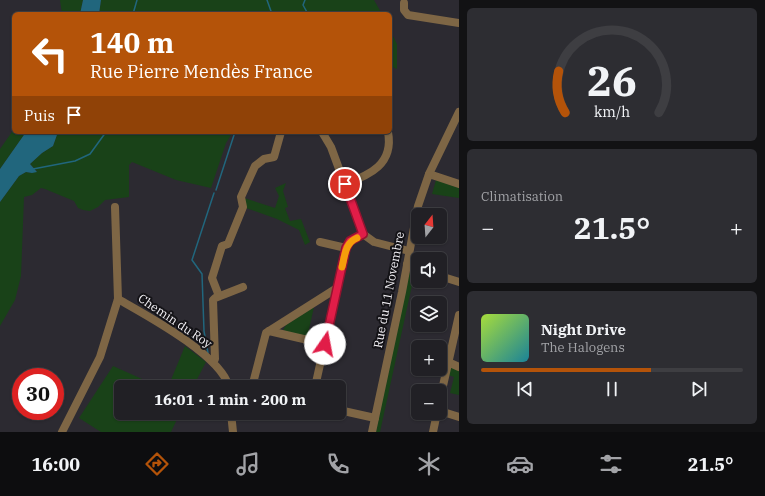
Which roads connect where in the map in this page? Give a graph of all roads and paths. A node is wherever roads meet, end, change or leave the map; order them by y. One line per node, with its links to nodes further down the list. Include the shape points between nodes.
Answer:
1 (404, 2): 2 (street, via 404,10 408,15)
2 (459, 23)
3 (459, 112): 7 (street, Rue du 11 Novembre)
4 (280, 134): 21 (street, via 274,158 264,159 255,166 242,197 243,207 228,244 222,246 212,278)
5 (323, 134): 8 (street)
6 (388, 134): 8 (street, via 386,154 375,171)
7 (429, 174): 9 (street); 14 (street, Rue du 11 Novembre, via 418,206)
8 (345, 184): 11 (street)
9 (459, 184)
10 (115, 207): 22 (street)
11 (363, 234): 13 (street, via 350,241); 14 (street, via 374,242)
12 (320, 242): 13 (street)
13 (346, 248): 20 (street)
14 (409, 251): 15 (street, Rue du 11 Novembre)
15 (407, 264): 16 (street); 37 (street, Rue du 11 Novembre)
16 (411, 266)
17 (447, 278): 18 (street)
18 (459, 282)
19 (243, 287): 21 (street)
20 (337, 288): 25 (street); 26 (street)
21 (219, 296): 27 (street, via 213,303)
22 (118, 299): 27 (street, Chemin du Roy, via 144,313); 40 (street, via 100,357)
23 (459, 315): 24 (street)
24 (458, 326): 28 (street)
25 (269, 331): 26 (street); 31 (street, via 266,333)
26 (325, 344): 32 (street)
27 (213, 362): 30 (street, Chemin du Roy)
28 (448, 362): 29 (street); 33 (street)
29 (459, 368)
30 (226, 380)
31 (254, 380)
32 (317, 380)
33 (443, 384)
34 (346, 412): 37 (street)
35 (447, 413): 36 (street)
36 (459, 417)
37 (375, 418): 42 (street, Rue du 11 Novembre)
38 (232, 420): 41 (street)
39 (436, 420): 43 (street)
40 (62, 432)
41 (233, 432)
42 (372, 432)
43 (433, 432)

